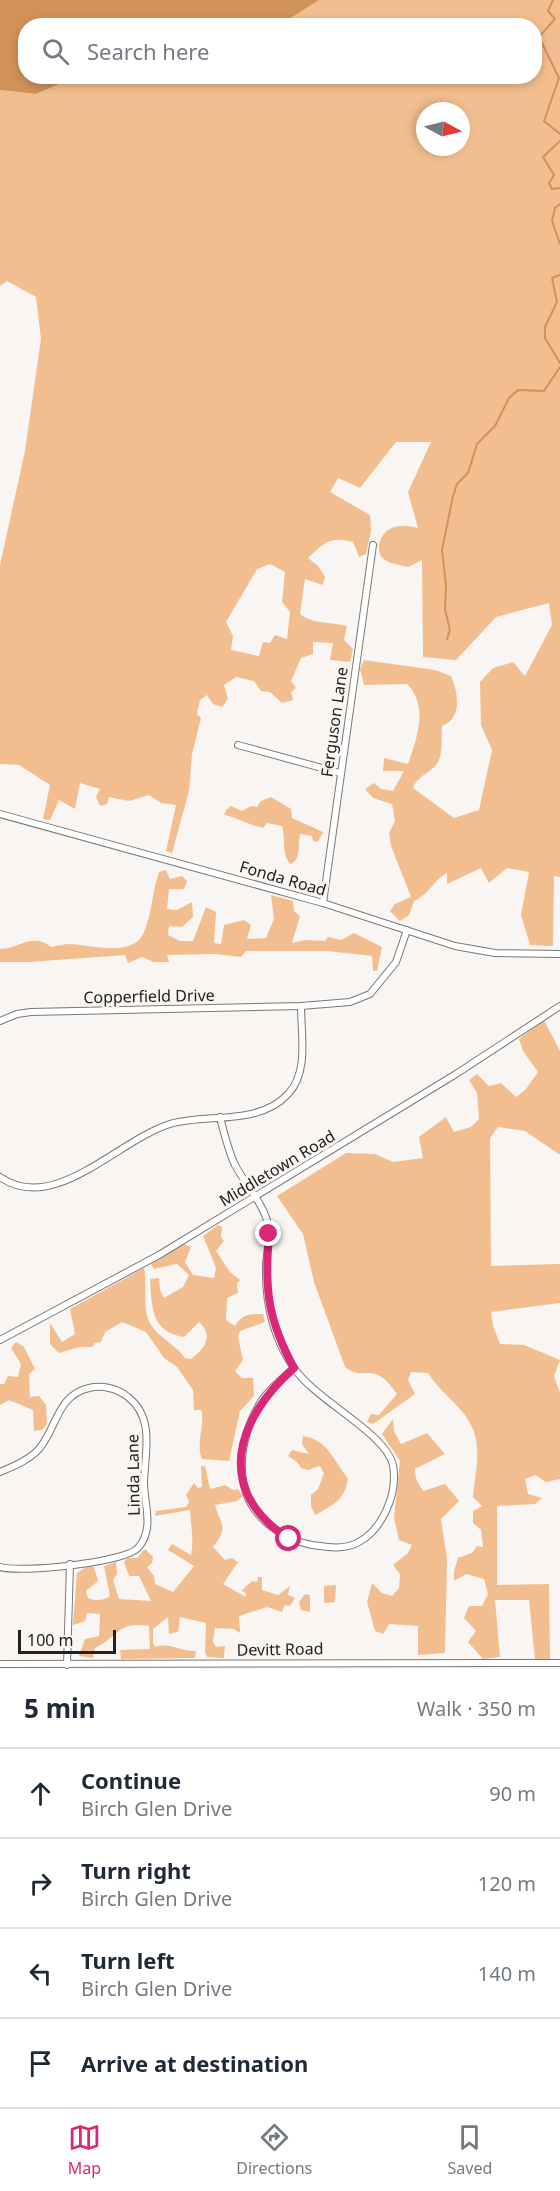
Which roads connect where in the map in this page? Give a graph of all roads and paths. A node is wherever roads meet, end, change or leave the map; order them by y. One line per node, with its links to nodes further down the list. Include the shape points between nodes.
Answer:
1 (373, 545): 3 (street, Ferguson Lane)
2 (238, 745): 3 (street)
3 (340, 772): 5 (street, Ferguson Lane)
4 (0, 814): 5 (street, Fonda Road)
5 (322, 903): 6 (street, Fonda Road)
6 (407, 930): 7 (street, Fonda Road, via 476,951); 8 (street, Copperfield Drive, via 396,962 370,994 350,1002)
7 (560, 954)
8 (301, 1006): 10 (street, Copperfield Drive, via 31,1012); 11 (street, via 301,1069 289,1093 261,1111)
9 (560, 1006): 13 (street, Middletown Road)
10 (0, 1021)
11 (220, 1117): 12 (street, via 186,1120 148,1133 55,1186 38,1189); 13 (street, via 235,1165)
12 (1, 1181)
13 (254, 1197): 14 (street, Middletown Road, via 129,1272); 15 (street, via 268,1222 269,1311)
14 (0, 1340)
15 (294, 1368): 15 (street, via 315,1392 378,1441 392,1464 392,1490 386,1510 375,1529 356,1544 334,1548 289,1539 254,1509 242,1483 242,1456 251,1420 263,1398)
16 (0, 1472): 17 (street, Linda Lane, via 37,1451 65,1402 82,1390 115,1390 138,1407 147,1437 146,1536 138,1548 123,1556)
17 (70, 1564): 18 (street, Linda Lane, via 22,1570); 21 (street)
18 (0, 1567)
19 (560, 1662): 21 (street, Devitt Road)
20 (0, 1664): 21 (street, Devitt Road)
21 (63, 1666)

